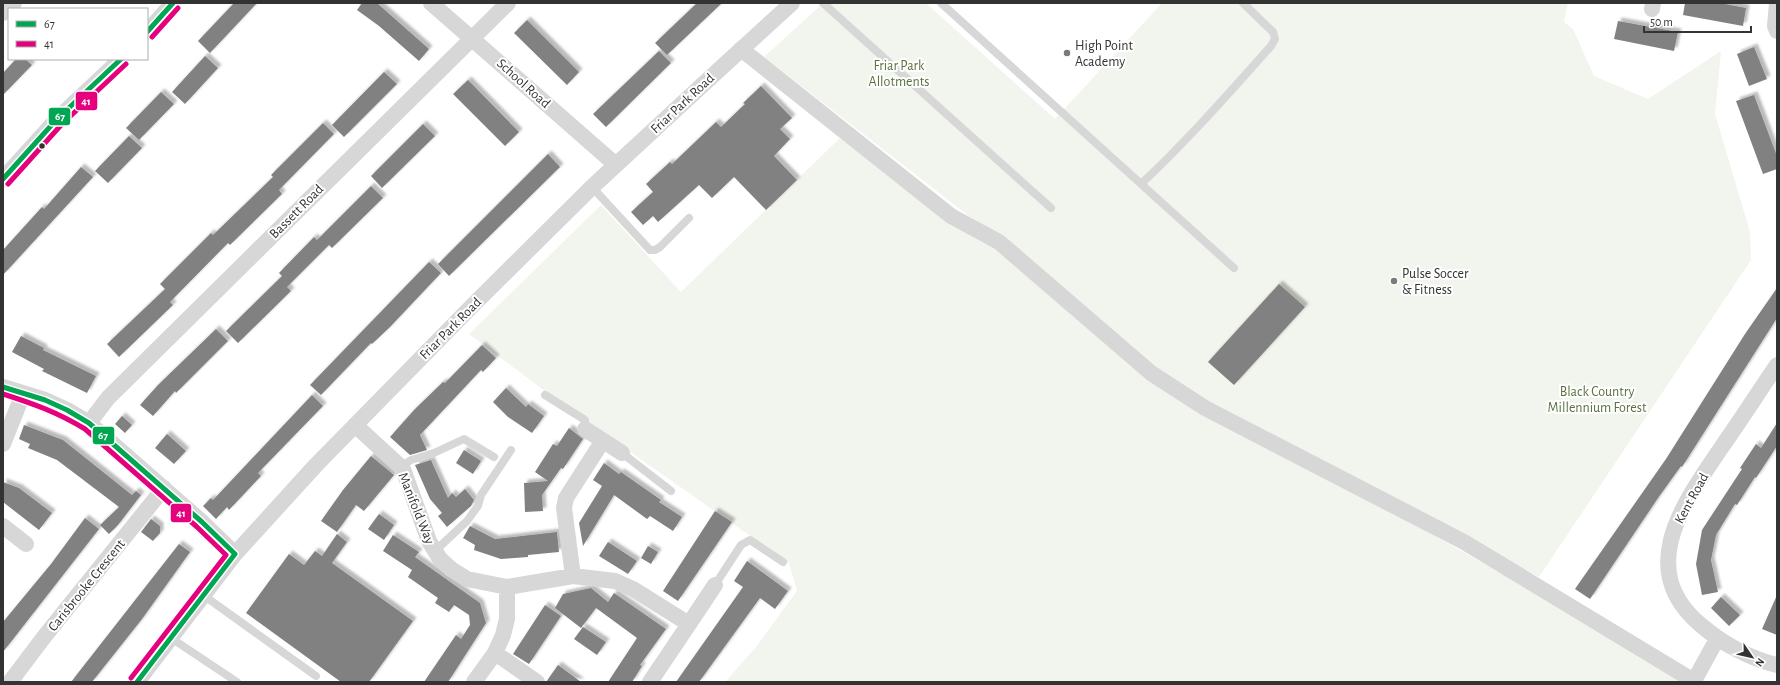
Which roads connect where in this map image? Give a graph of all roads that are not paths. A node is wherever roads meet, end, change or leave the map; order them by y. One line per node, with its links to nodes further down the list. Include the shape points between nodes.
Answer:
1 (173, 3): 9 (street)
2 (431, 3): 11 (street, School Road)
3 (508, 3): 11 (street, Bassett Road)
4 (792, 3): 12 (street, Friar Park Road)
5 (822, 3): 18 (lane)
6 (941, 3): 16 (lane)
7 (1243, 3): 16 (lane, via 1273,32 1275,39 1225,98)
8 (1777, 3): 10 (street)
9 (148, 31)
10 (1777, 31)
11 (472, 37): 14 (street, School Road); 25 (street, Bassett Road, via 108,398)
12 (741, 49): 14 (street, Friar Park Road); 57 (street, via 951,216 1000,242 1151,373 1205,408 1464,542)
13 (121, 60): 15 (street, via 57,119)
14 (616, 165): 17 (street, Friar Park Road)
15 (3, 179)
16 (1141, 184): 20 (lane)
17 (592, 187): 19 (lane, via 650,250 660,247); 26 (street, Friar Park Road)
18 (1051, 208)
19 (689, 218)
20 (1234, 268)
21 (1777, 365): 47 (street, Kent Road, via 1692,491 1676,523 1668,550 1673,589 1682,607)
22 (3, 387): 23 (street)
23 (23, 394): 25 (street, via 45,400); 29 (street)
24 (545, 395): 27 (lane, via 585,420)
25 (88, 423): 34 (street)
26 (355, 425): 33 (street, Manifold Way); 39 (street, Friar Park Road)
27 (585, 429): 28 (street)
28 (602, 442): 31 (street); 41 (street, via 566,498 564,508)
29 (3, 444)
30 (511, 450): 38 (lane, via 467,521)
31 (622, 453): 35 (lane)
32 (494, 457): 33 (lane, via 464,439 411,460)
33 (400, 467): 38 (street, Manifold Way, via 406,477 428,541)
34 (164, 488): 39 (street); 51 (street, Carisbrooke Crescent)
35 (670, 491)
36 (5, 532): 37 (street)
37 (26, 544)
38 (435, 551): 43 (street, Manifold Way, via 451,569 467,579)
39 (235, 554): 44 (street, Friar Park Road)
40 (783, 562): 42 (lane, via 750,540 741,545)
41 (573, 576): 43 (street); 45 (street, via 614,580)
42 (715, 585): 45 (street)
43 (507, 587): 48 (street, via 507,619)
44 (203, 595): 46 (street, Friar Park Road); 50 (lane)
45 (689, 624): 56 (street)
46 (171, 638): 52 (street, Friar Park Road); 53 (lane)
47 (1717, 639): 49 (street, Kent Road, via 1765,662); 57 (street)
48 (495, 653): 54 (street); 55 (street)
49 (1777, 665)
50 (316, 676)
51 (10, 682)
52 (137, 682)
53 (237, 682)
54 (474, 682)
55 (537, 682)
56 (650, 682)
57 (1694, 682)

